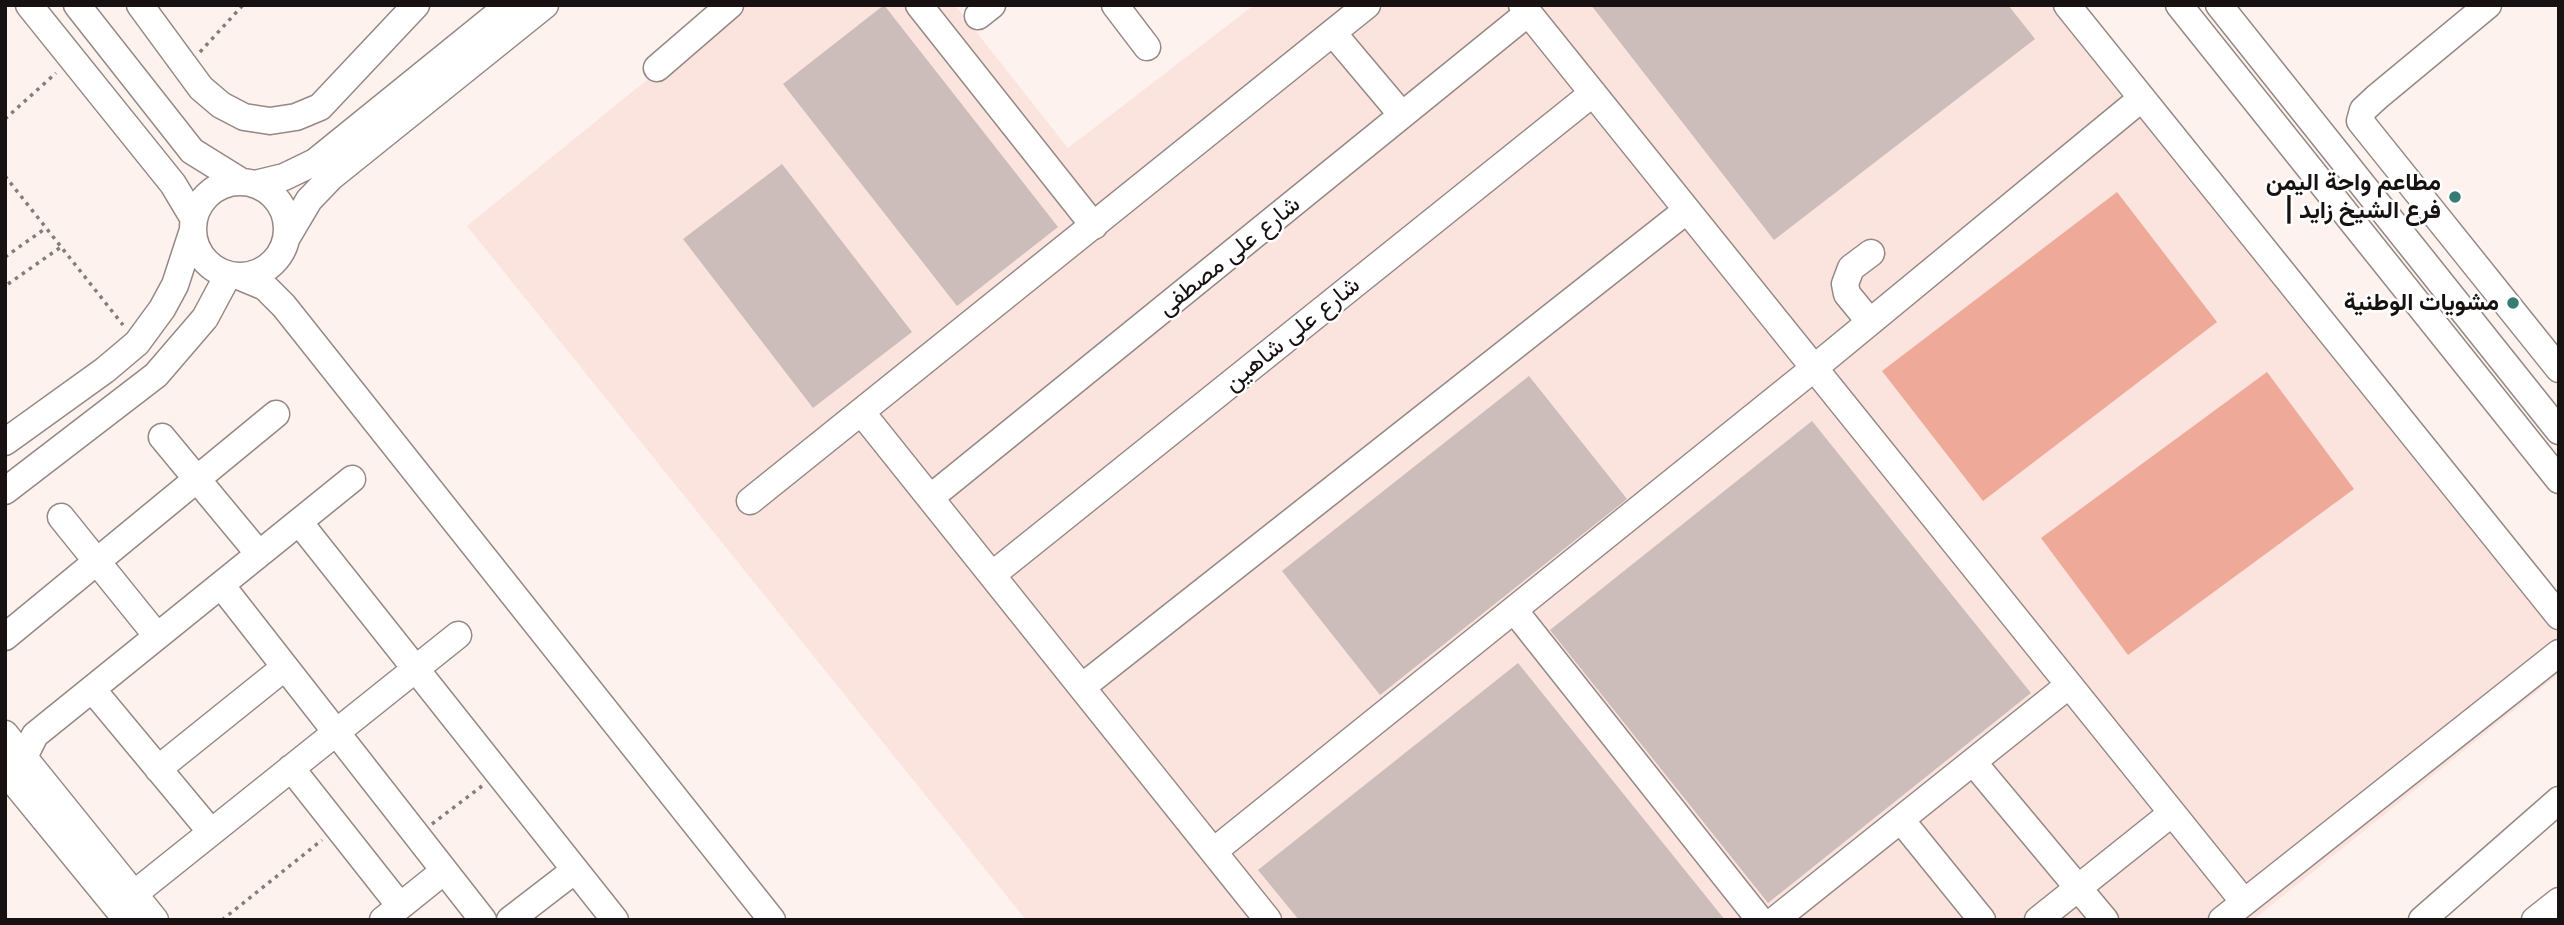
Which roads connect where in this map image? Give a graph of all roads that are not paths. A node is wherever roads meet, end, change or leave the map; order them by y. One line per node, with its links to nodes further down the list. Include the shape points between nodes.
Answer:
1 (29, 5): 24 (street)
2 (77, 5): 22 (street)
3 (140, 5): 4 (street, via 201,88 244,117 270,121 320,107)
4 (416, 5)
5 (509, 5): 23 (street, via 331,150)
6 (545, 5): 26 (street)
7 (730, 5): 18 (street)
8 (919, 5): 29 (street)
9 (1115, 5): 17 (street)
10 (1367, 5): 16 (street)
11 (2067, 5): 20 (street)
12 (2179, 5): 45 (street)
13 (2219, 5): 39 (street)
14 (2488, 5): 35 (street, via 2377,97 2363,110 2360,121)
15 (1525, 9): 19 (street); 21 (street, شارع على مصطفى)
16 (1333, 33): 21 (street); 29 (street)
17 (1147, 47)
18 (657, 68)
19 (1592, 93): 27 (street); 53 (street, شارع على شاهين)
20 (2142, 98): 33 (street); 56 (street)
21 (1402, 116): 47 (street, شارع على مصطفى)
22 (192, 151): 24 (street, via 185,164); 25 (street)
23 (297, 171): 25 (street); 26 (street, via 303,182)
24 (164, 172): 28 (street)
25 (249, 183): 28 (street, via 229,183 206,196); 30 (street, via 267,190 284,211)
26 (319, 189): 30 (street)
27 (1687, 210): 34 (street); 64 (street)
28 (193, 226): 32 (street, via 203,259); 38 (street, via 175,285 137,343)
29 (1094, 226): 36 (street)
30 (287, 237): 32 (street, via 284,249 266,269)
31 (1871, 253): 33 (street, via 1851,268 1845,284 1847,294)
32 (234, 276): 42 (street, via 174,358); 89 (street, via 265,288 284,306)
33 (1870, 322): 34 (street)
34 (1813, 369): 55 (street); 63 (street)
35 (2559, 369)
36 (862, 413): 47 (street); 48 (street)
37 (276, 414): 43 (street)
38 (36, 419): 41 (street); 42 (street)
39 (2559, 431)
40 (162, 437): 43 (street)
41 (5, 442)
42 (58, 449): 46 (street)
43 (197, 479): 51 (street); 52 (street)
44 (352, 479): 50 (street)
45 (2559, 480)
46 (5, 491)
47 (930, 498): 53 (street)
48 (750, 501)
49 (61, 517): 52 (street)
50 (299, 522): 51 (street); 62 (street)
51 (260, 554): 54 (street)
52 (97, 561): 58 (street); 59 (street)
53 (992, 575): 64 (street)
54 (221, 585): 58 (street); 61 (street)
55 (1514, 610): 76 (street); 91 (street)
56 (2559, 616)
57 (458, 635): 62 (street)
58 (157, 636): 65 (street)
59 (5, 637)
60 (2559, 653): 82 (street)
61 (285, 667): 66 (street); 71 (street)
62 (416, 668): 66 (street); 77 (street)
63 (2069, 685): 68 (street); 73 (street)
64 (1082, 688): 76 (street)
65 (92, 689): 70 (street, via 35,735); 71 (street)
66 (336, 732): 69 (street); 78 (street)
67 (5, 734): 70 (street)
68 (1973, 762): 74 (street); 79 (street)
69 (291, 768): 75 (street); 83 (street, via 338,827)
70 (11, 769): 80 (street); 84 (street)
71 (158, 769): 75 (street)
72 (2559, 800): 97 (street)
73 (2172, 813): 79 (street); 82 (street)
74 (1900, 820): 92 (street); 93 (street)
75 (211, 832): 80 (street)
76 (1213, 851): 90 (street)
77 (575, 870): 87 (street); 88 (street)
78 (444, 871): 83 (street); 86 (street)
79 (2078, 888): 94 (street); 95 (street)
80 (134, 894): 85 (street)
81 (2559, 901): 98 (street)
82 (2244, 902): 96 (street)
83 (392, 913)
84 (127, 920)
85 (155, 920)
86 (483, 920)
87 (509, 920)
88 (615, 920)
89 (772, 920)
90 (1268, 920)
91 (1760, 920)
92 (1775, 920)
93 (1982, 920)
94 (2038, 920)
95 (2105, 920)
96 (2222, 920)
97 (2422, 920)
98 (2535, 920)

